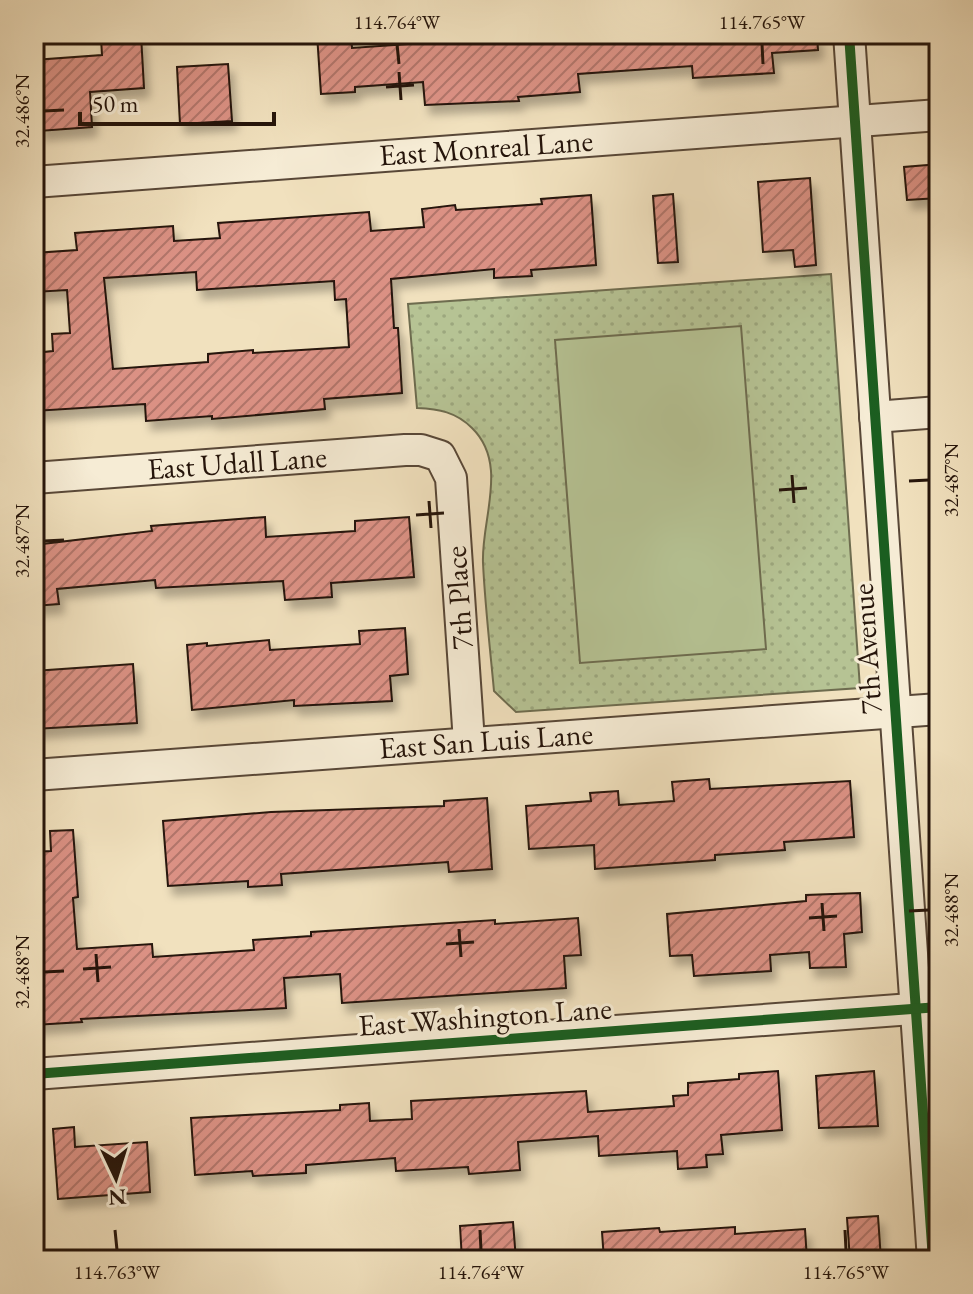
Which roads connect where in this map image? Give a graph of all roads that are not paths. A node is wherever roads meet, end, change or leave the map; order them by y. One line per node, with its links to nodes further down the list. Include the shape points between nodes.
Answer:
1 (849, 34): 3 (street, 7th Avenue)
2 (939, 115): 3 (street, East Monreal Lane)
3 (855, 121): 4 (street, East Monreal Lane); 6 (street, 7th Avenue)
4 (34, 182)
5 (939, 412): 6 (street)
6 (875, 417): 10 (street, 7th Avenue)
7 (440, 456): 8 (street, East Udall Lane, via 405,450); 11 (street, 7th Place, via 451,478)
8 (34, 478)
9 (939, 709): 10 (street, East San Luis Lane)
10 (895, 713): 11 (street, East San Luis Lane); 13 (street, 7th Avenue)
11 (469, 742): 12 (street, East San Luis Lane)
12 (34, 775)
13 (927, 1007): 14 (street, East Washington Lane); 15 (street, 7th Avenue)
14 (34, 1074)
15 (933, 1260)

